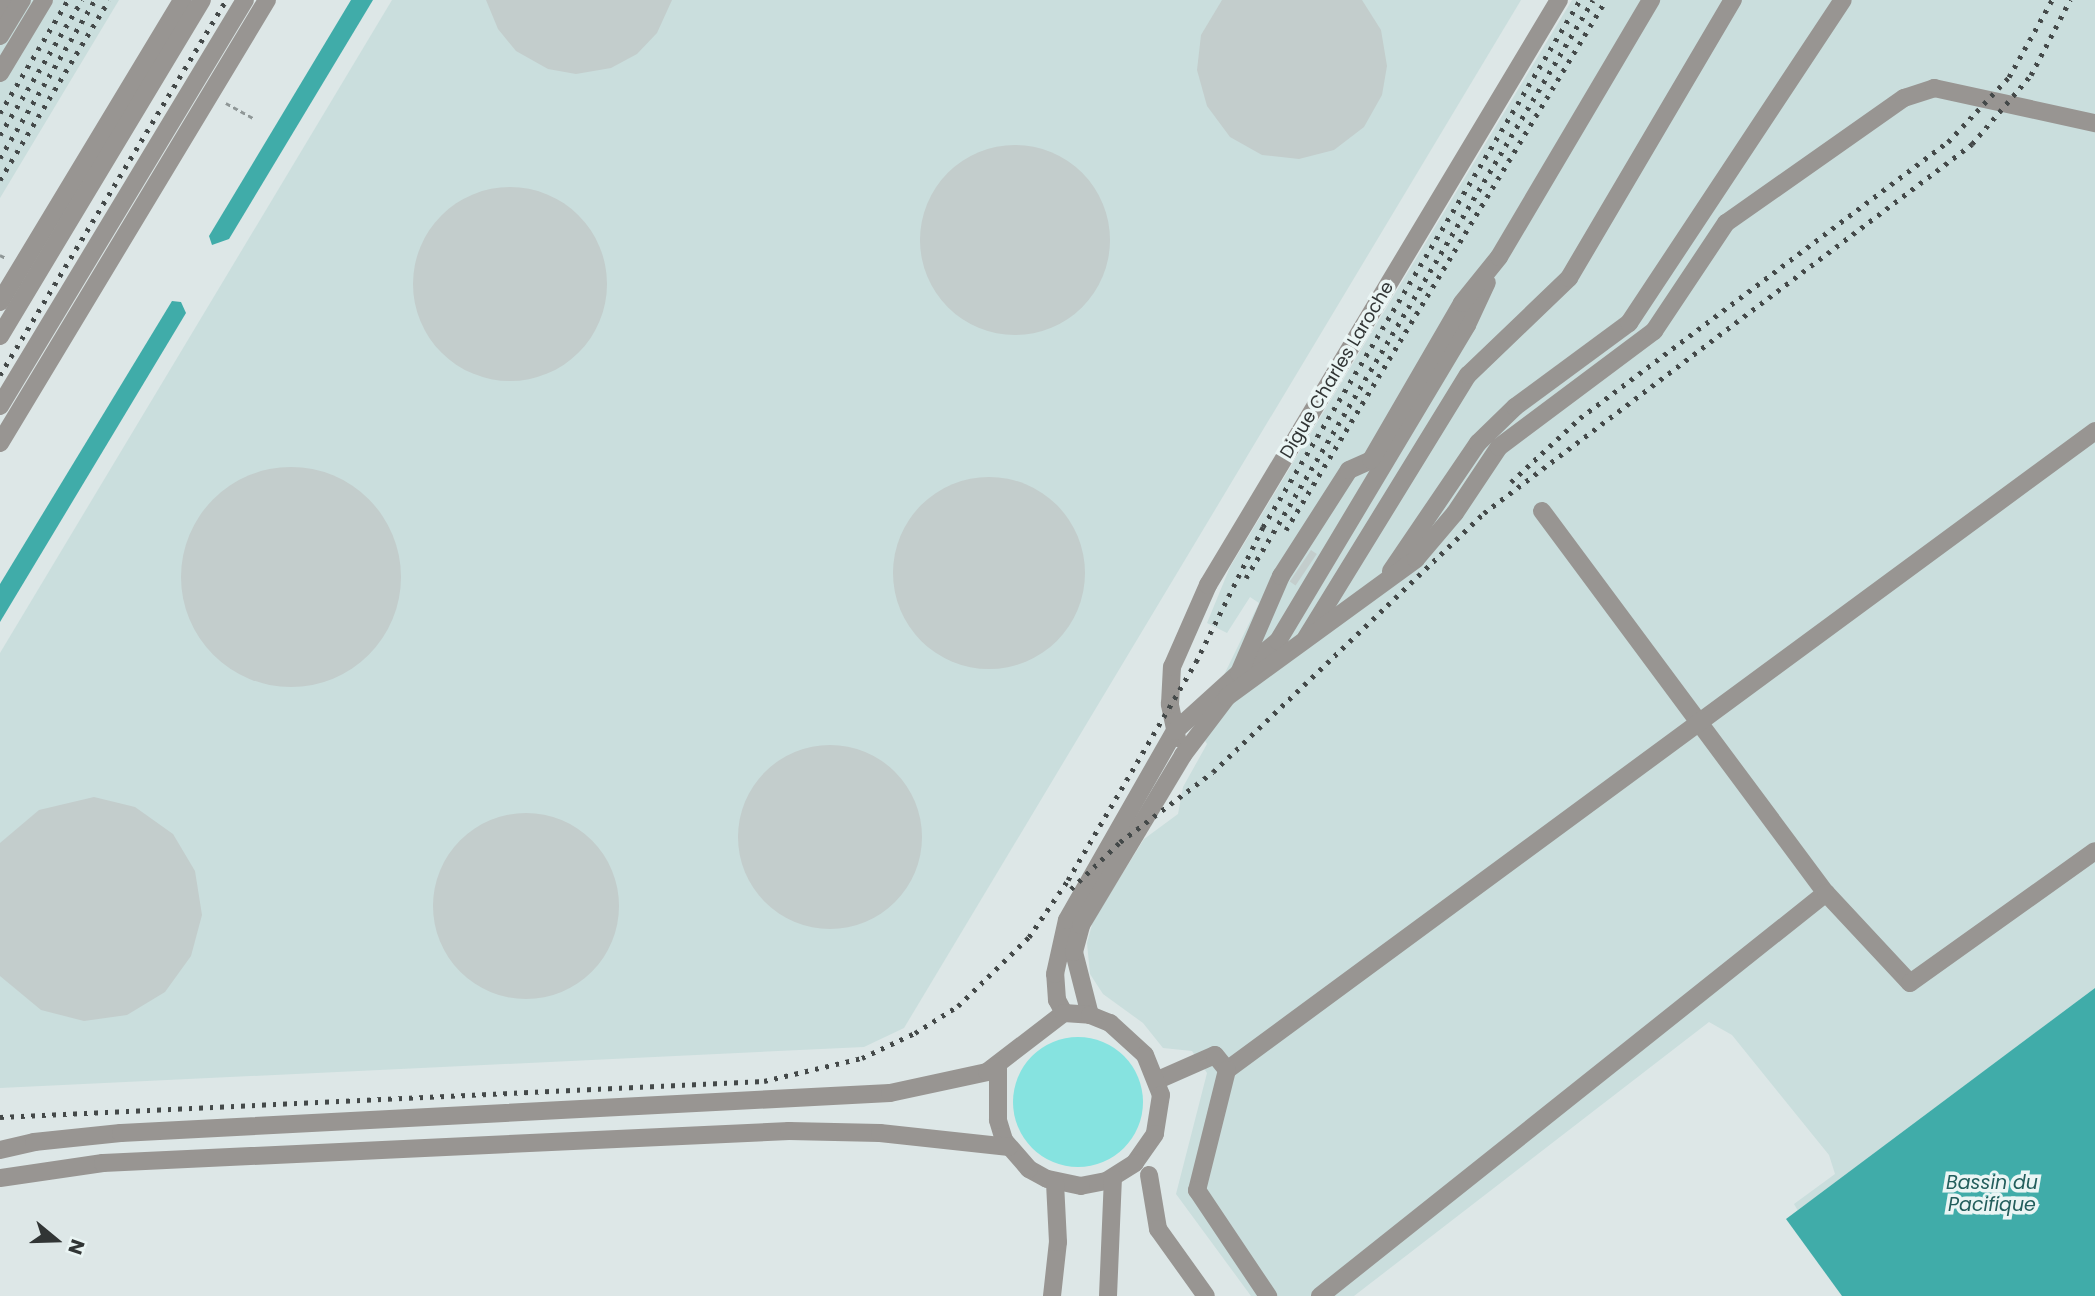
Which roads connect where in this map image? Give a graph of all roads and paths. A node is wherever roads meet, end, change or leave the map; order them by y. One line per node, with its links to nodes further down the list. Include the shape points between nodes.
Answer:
1 (6, 0): 13 (street)
2 (22, 0): 14 (street)
3 (33, 0): 15 (street)
4 (44, 0): 16 (street)
5 (182, 0): 19 (street)
6 (202, 0): 20 (street)
7 (245, 0): 21 (street)
8 (267, 0): 23 (street)
9 (1559, 0): 29 (street, Digue Charles Laroche, via 1208,586 1172,667 1170,704)
10 (1651, 0): 18 (street)
11 (1733, 0): 26 (street, via 1569,278 1468,375)
12 (1843, 0): 25 (street, via 1629,323 1515,407 1478,443)
13 (0, 10)
14 (0, 36)
15 (0, 54)
16 (0, 73)
17 (2095, 122): 25 (street, via 1934,88 1904,98 1726,223 1654,331 1499,447 1416,559)
18 (1499, 257): 27 (street, via 1468,325 1278,641); 27 (street, via 1462,303 1371,460 1349,470 1281,576)
19 (0, 302)
20 (0, 336)
21 (0, 406)
22 (2095, 431): 28 (street)
23 (0, 443)
24 (1542, 511): 28 (street)
25 (1384, 583): 26 (street)
26 (1300, 647): 30 (street, via 1227,697)
27 (1239, 673): 29 (street)
28 (1698, 723): 32 (street); 36 (street)
29 (1175, 731): 30 (street, Digue Charles Laroche); 33 (street, via 1067,920 1055,974 1057,1000)
30 (1183, 755): 34 (street, via 1081,925 1074,952)
31 (2095, 851): 32 (street, via 1910,983)
32 (1826, 893): 48 (street)
33 (1064, 1013): 34 (street); 35 (street)
34 (1090, 1015): 37 (street, via 1110,1023 1136,1044)
35 (998, 1066): 38 (street, via 998,1120); 39 (street, via 971,1077 890,1093 110,1134)
36 (1227, 1070): 37 (street, via 1214,1055); 47 (street, via 1197,1190)
37 (1158, 1080): 42 (street, via 1161,1109 1155,1134 1135,1163)
38 (1009, 1147): 41 (street, via 954,1139 789,1131 103,1163); 43 (street, via 1029,1168)
39 (0, 1150)
40 (1149, 1175): 46 (street, via 1158,1229)
41 (0, 1178)
42 (1113, 1178): 43 (street, via 1081,1186); 45 (street)
43 (1055, 1182): 44 (street, via 1058,1242)
44 (1052, 1296)
45 (1108, 1296)
46 (1206, 1296)
47 (1268, 1296)
48 (1320, 1296)

